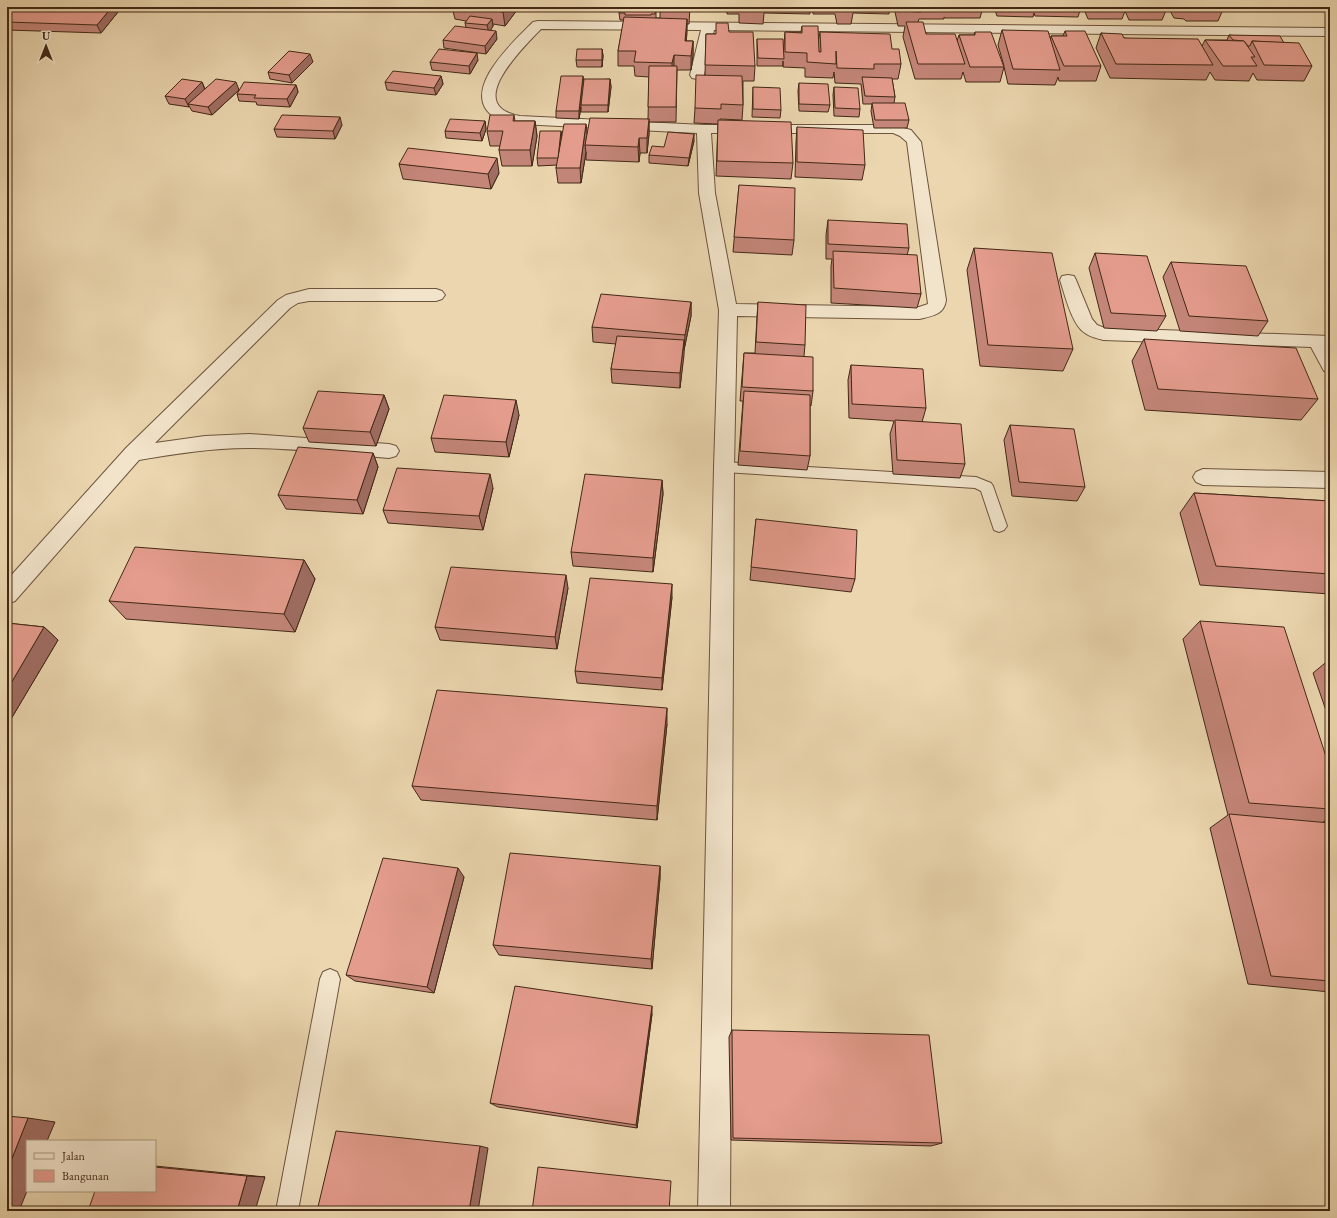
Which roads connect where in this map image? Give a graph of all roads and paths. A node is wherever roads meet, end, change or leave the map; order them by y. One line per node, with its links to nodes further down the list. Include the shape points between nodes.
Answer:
1 (548, 13): 2 (street)
2 (538, 25): 3 (street); 6 (street, via 504,62 493,77 488,90 490,102 496,111 505,117 520,120)
3 (708, 27): 4 (street); 5 (street)
4 (1330, 32)
5 (696, 75)
6 (704, 129): 9 (street, via 707,193); 9 (street, via 893,129 906,132 914,142 937,300 936,307 919,313)
7 (1068, 280): 10 (street, via 1084,322 1091,329 1103,334)
8 (436, 295): 13 (street, via 309,295 292,299)
9 (728, 310): 14 (street)
10 (1324, 342): 11 (street)
11 (1330, 367)
12 (389, 450): 13 (street, via 248,442 183,446)
13 (133, 453): 18 (street)
14 (724, 467): 17 (lane, via 976,483 988,490); 21 (street)
15 (1203, 477): 16 (street)
16 (1330, 480)
17 (999, 526)
18 (7, 595)
19 (330, 979): 20 (lane)
20 (287, 1211)
21 (714, 1211)

